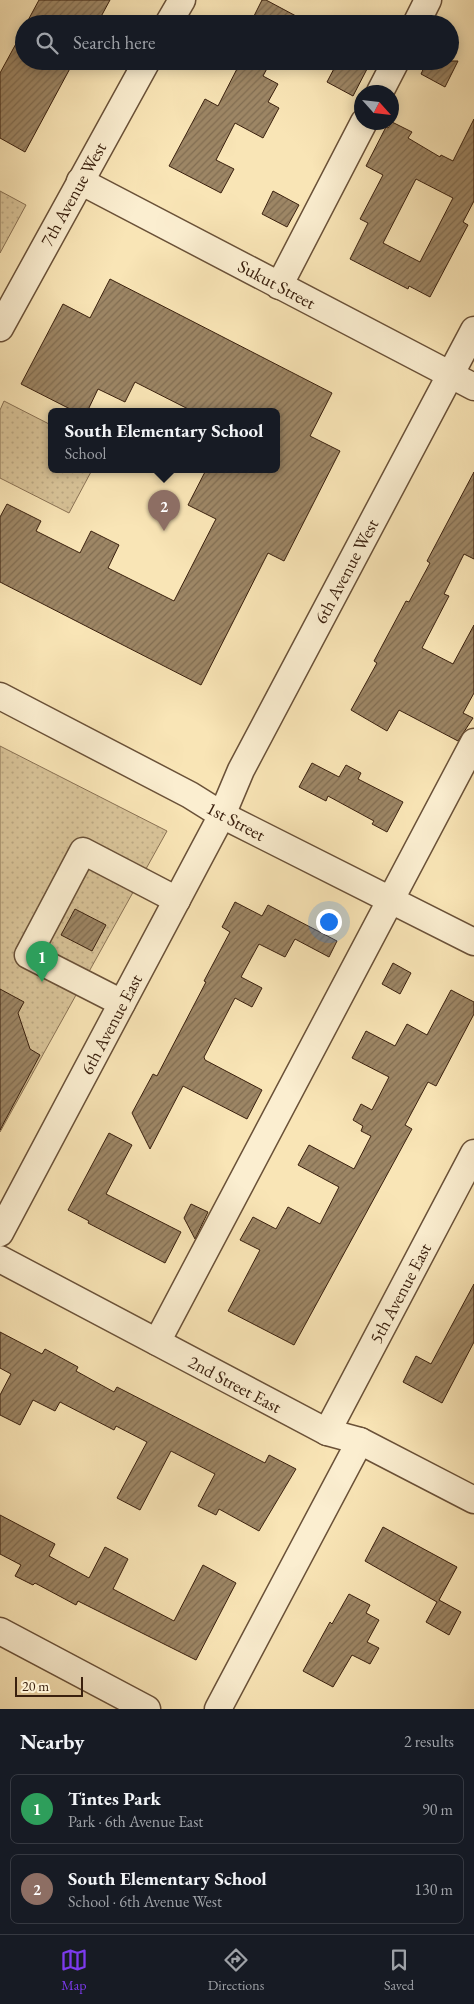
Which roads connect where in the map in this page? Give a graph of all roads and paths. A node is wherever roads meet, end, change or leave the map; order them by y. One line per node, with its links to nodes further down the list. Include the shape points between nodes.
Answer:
1 (182, 0): 3 (street)
2 (428, 0): 4 (street)
3 (173, 15)
4 (420, 15)
5 (142, 70): 9 (street, 7th Avenue West)
6 (391, 70): 7 (street)
7 (384, 85)
8 (360, 130): 10 (street)
9 (80, 181): 10 (street, Sukut Street); 11 (street, 7th Avenue West)
10 (278, 286): 13 (street, Sukut Street)
11 (0, 328)
12 (474, 330): 13 (street, 6th Avenue West)
13 (450, 375): 14 (street, Sukut Street); 17 (street, 6th Avenue West, via 241,770)
14 (474, 388)
15 (0, 696): 17 (street, 1st Street, via 190,795)
16 (474, 742): 19 (street)
17 (222, 815): 18 (street, 6th Avenue East); 19 (street, 1st Street)
18 (177, 900): 21 (street, 6th Avenue East); 21 (street, via 83,851 28,955)
19 (390, 900): 20 (street, 1st Street); 25 (street)
20 (474, 942)
21 (122, 1003): 23 (street, 6th Avenue East)
22 (474, 1153): 26 (street, 5th Avenue East)
23 (0, 1233)
24 (0, 1259): 25 (street, 2nd Street East)
25 (157, 1342): 26 (street, 2nd Street East)
26 (327, 1432): 27 (street, 2nd Street East)
27 (360, 1441): 28 (street, 2nd Street East); 31 (street)
28 (474, 1500)
29 (0, 1631): 30 (street)
30 (147, 1709)
31 (218, 1709)

